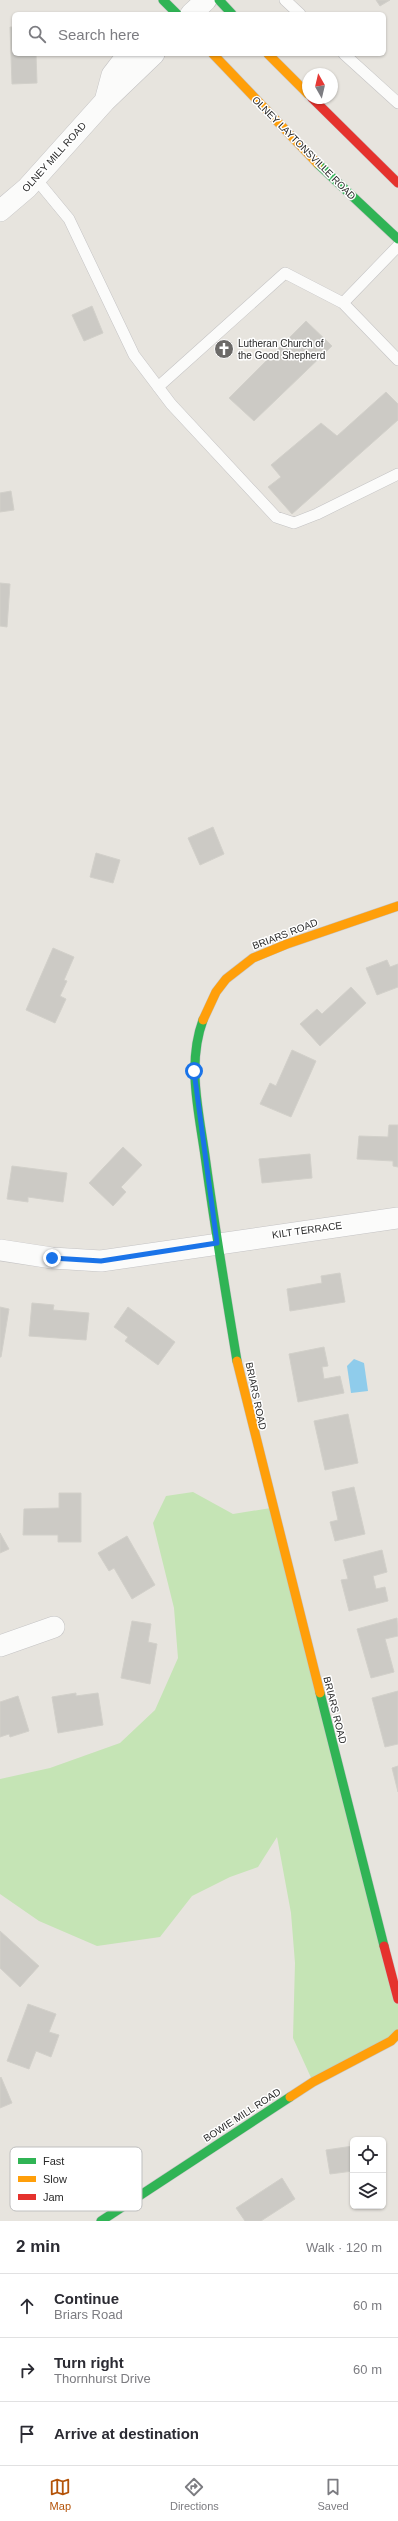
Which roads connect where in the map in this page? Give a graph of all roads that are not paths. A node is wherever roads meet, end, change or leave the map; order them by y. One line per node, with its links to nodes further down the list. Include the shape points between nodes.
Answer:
1 (206, 0): 4 (street)
2 (219, 0): 5 (street)
3 (285, 0): 6 (lane)
4 (194, 12)
5 (230, 12)
6 (298, 12)
7 (126, 56): 13 (street, OLNEY MILL ROAD, via 112,75)
8 (152, 56): 13 (street, OLNEY MILL ROAD)
9 (215, 56): 19 (street, OLNEY LAYTONSVILLE ROAD, via 324,170)
10 (270, 56): 12 (street)
11 (346, 56): 14 (lane)
12 (302, 88)
13 (105, 100): 16 (street, OLNEY MILL ROAD)
14 (398, 103)
15 (318, 104): 17 (street)
16 (36, 178): 18 (street, OLNEY MILL ROAD); 23 (lane, via 69,219 134,355)
17 (398, 182)
18 (0, 211)
19 (398, 239)
20 (398, 246): 21 (lane)
21 (343, 303): 22 (lane); 23 (lane, via 285,272)
22 (398, 360)
23 (158, 387): 24 (lane, via 276,517 294,523)
24 (398, 474)
25 (398, 906): 27 (street, BRIARS ROAD, via 251,959 227,978 211,1000 201,1024 194,1071)
26 (398, 1218): 27 (street, KILT TERRACE)
27 (217, 1243): 28 (street, KILT TERRACE, via 101,1261 52,1258); 31 (street, BRIARS ROAD, via 240,1380 258,1456)
28 (0, 1250)
29 (54, 1627): 30 (street)
30 (0, 1646)
31 (398, 1999)
32 (398, 2034): 33 (street, BOWIE MILL ROAD, via 391,2041 313,2082)
33 (142, 2194)
34 (116, 2211): 35 (street, BOWIE MILL ROAD)
35 (101, 2221)

